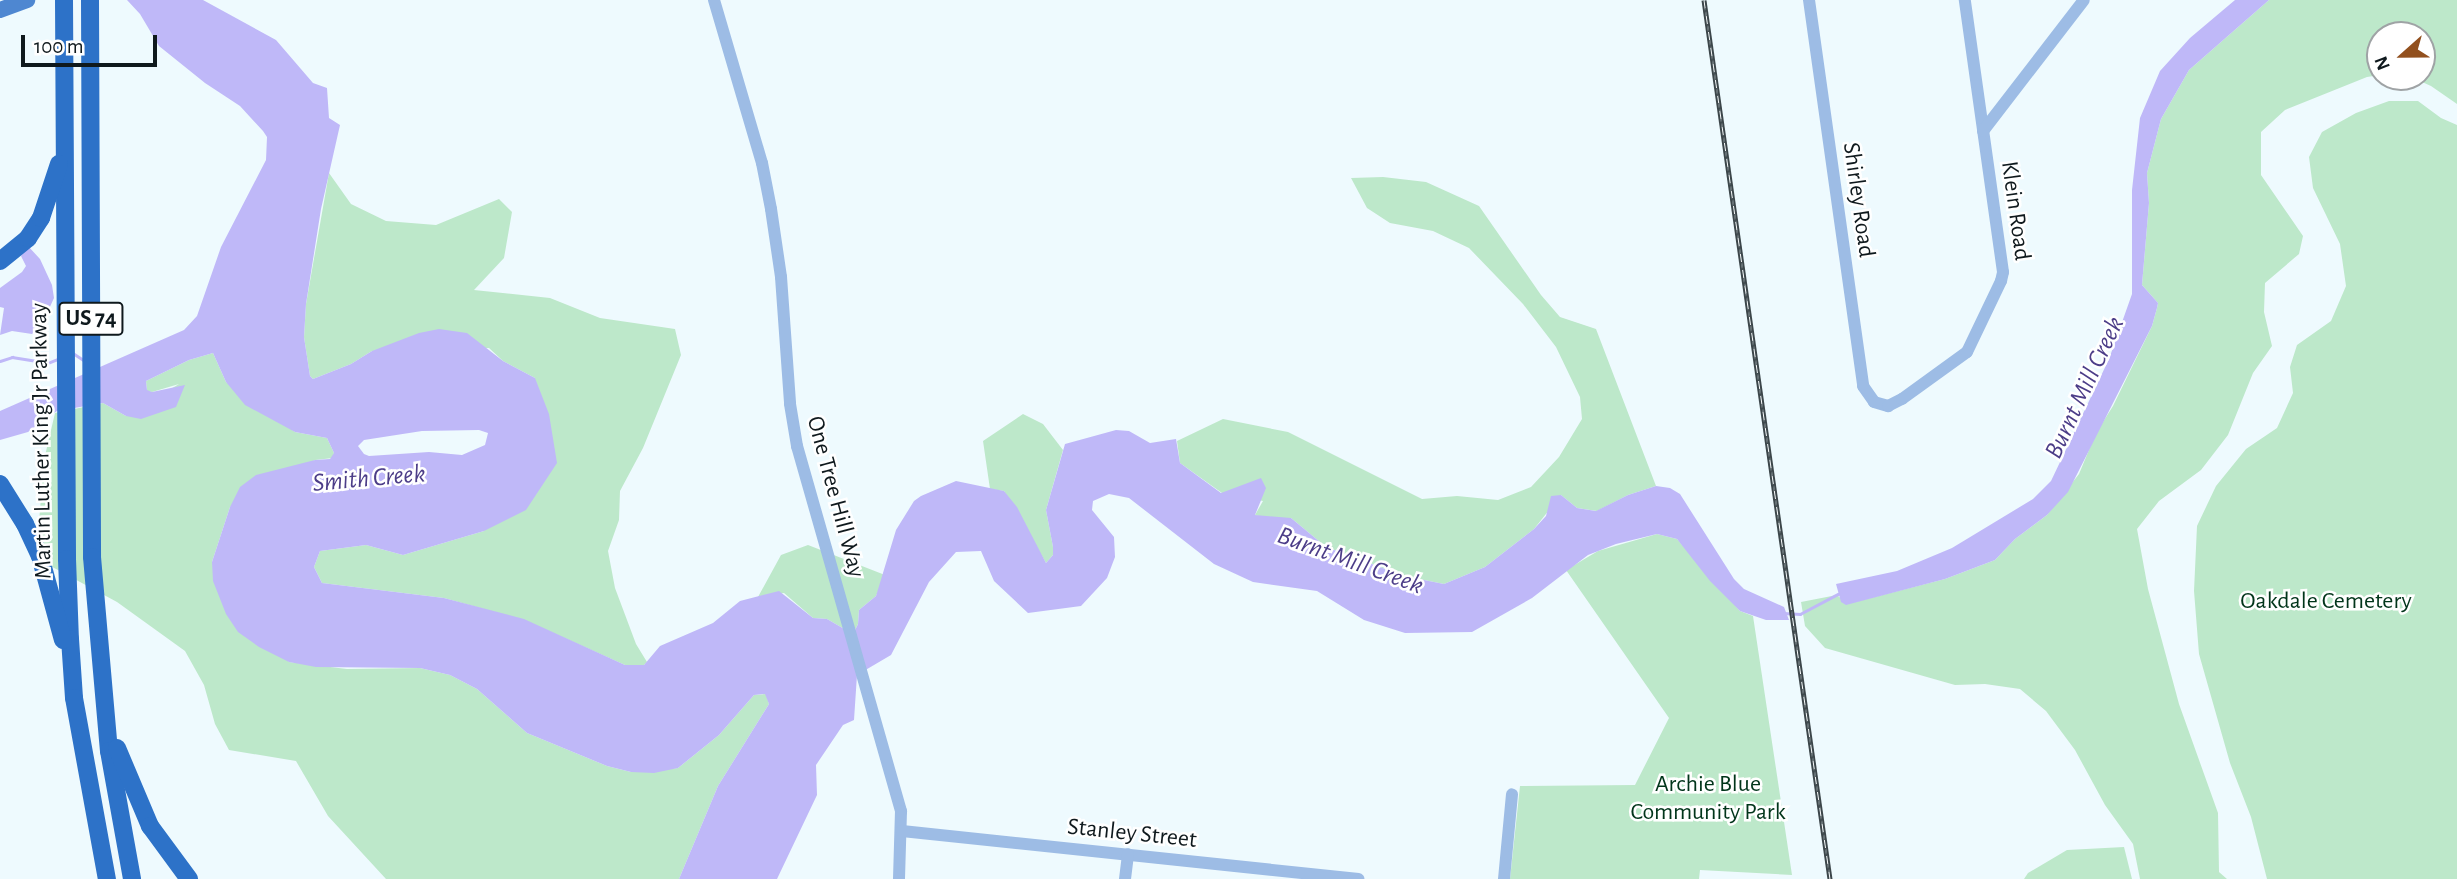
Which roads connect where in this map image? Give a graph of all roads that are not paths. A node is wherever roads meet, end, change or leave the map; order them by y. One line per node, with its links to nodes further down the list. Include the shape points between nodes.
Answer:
1 (27, 0): 8 (main road)
2 (64, 0): 10 (highway, Martin Luther King Jr Parkway / US 74)
3 (90, 0): 15 (highway, Martin Luther King Jr Parkway / US 74, via 92,544)
4 (714, 0): 17 (street, One Tree Hill Way, via 764,173 782,277 791,418 898,797)
5 (1809, 0): 12 (street, Shirley Road, via 1863,386)
6 (1965, 0): 9 (street, Klein Road)
7 (2084, 0): 9 (street)
8 (0, 10)
9 (1983, 131): 12 (street, Klein Road, via 2001,281 1967,352 1895,404)
10 (64, 144): 11 (highway, via 41,218 28,238); 14 (highway, Martin Luther King Jr Parkway / US 74)
11 (0, 261)
12 (1874, 402)
13 (0, 484): 14 (highway, via 40,556)
14 (66, 639): 20 (highway)
15 (102, 691): 21 (highway, Martin Luther King Jr Parkway / US 74); 22 (highway, via 134,796)
16 (1512, 794): 26 (street)
17 (902, 831): 18 (street, Stanley Street); 23 (street, One Tree Hill Way)
18 (1128, 854): 19 (street, Stanley Street); 24 (street)
19 (1316, 877): 25 (street, Stanley Street)
20 (107, 879)
21 (132, 879)
22 (189, 879)
23 (899, 879)
24 (1125, 879)
25 (1358, 879)
26 (1504, 879)

